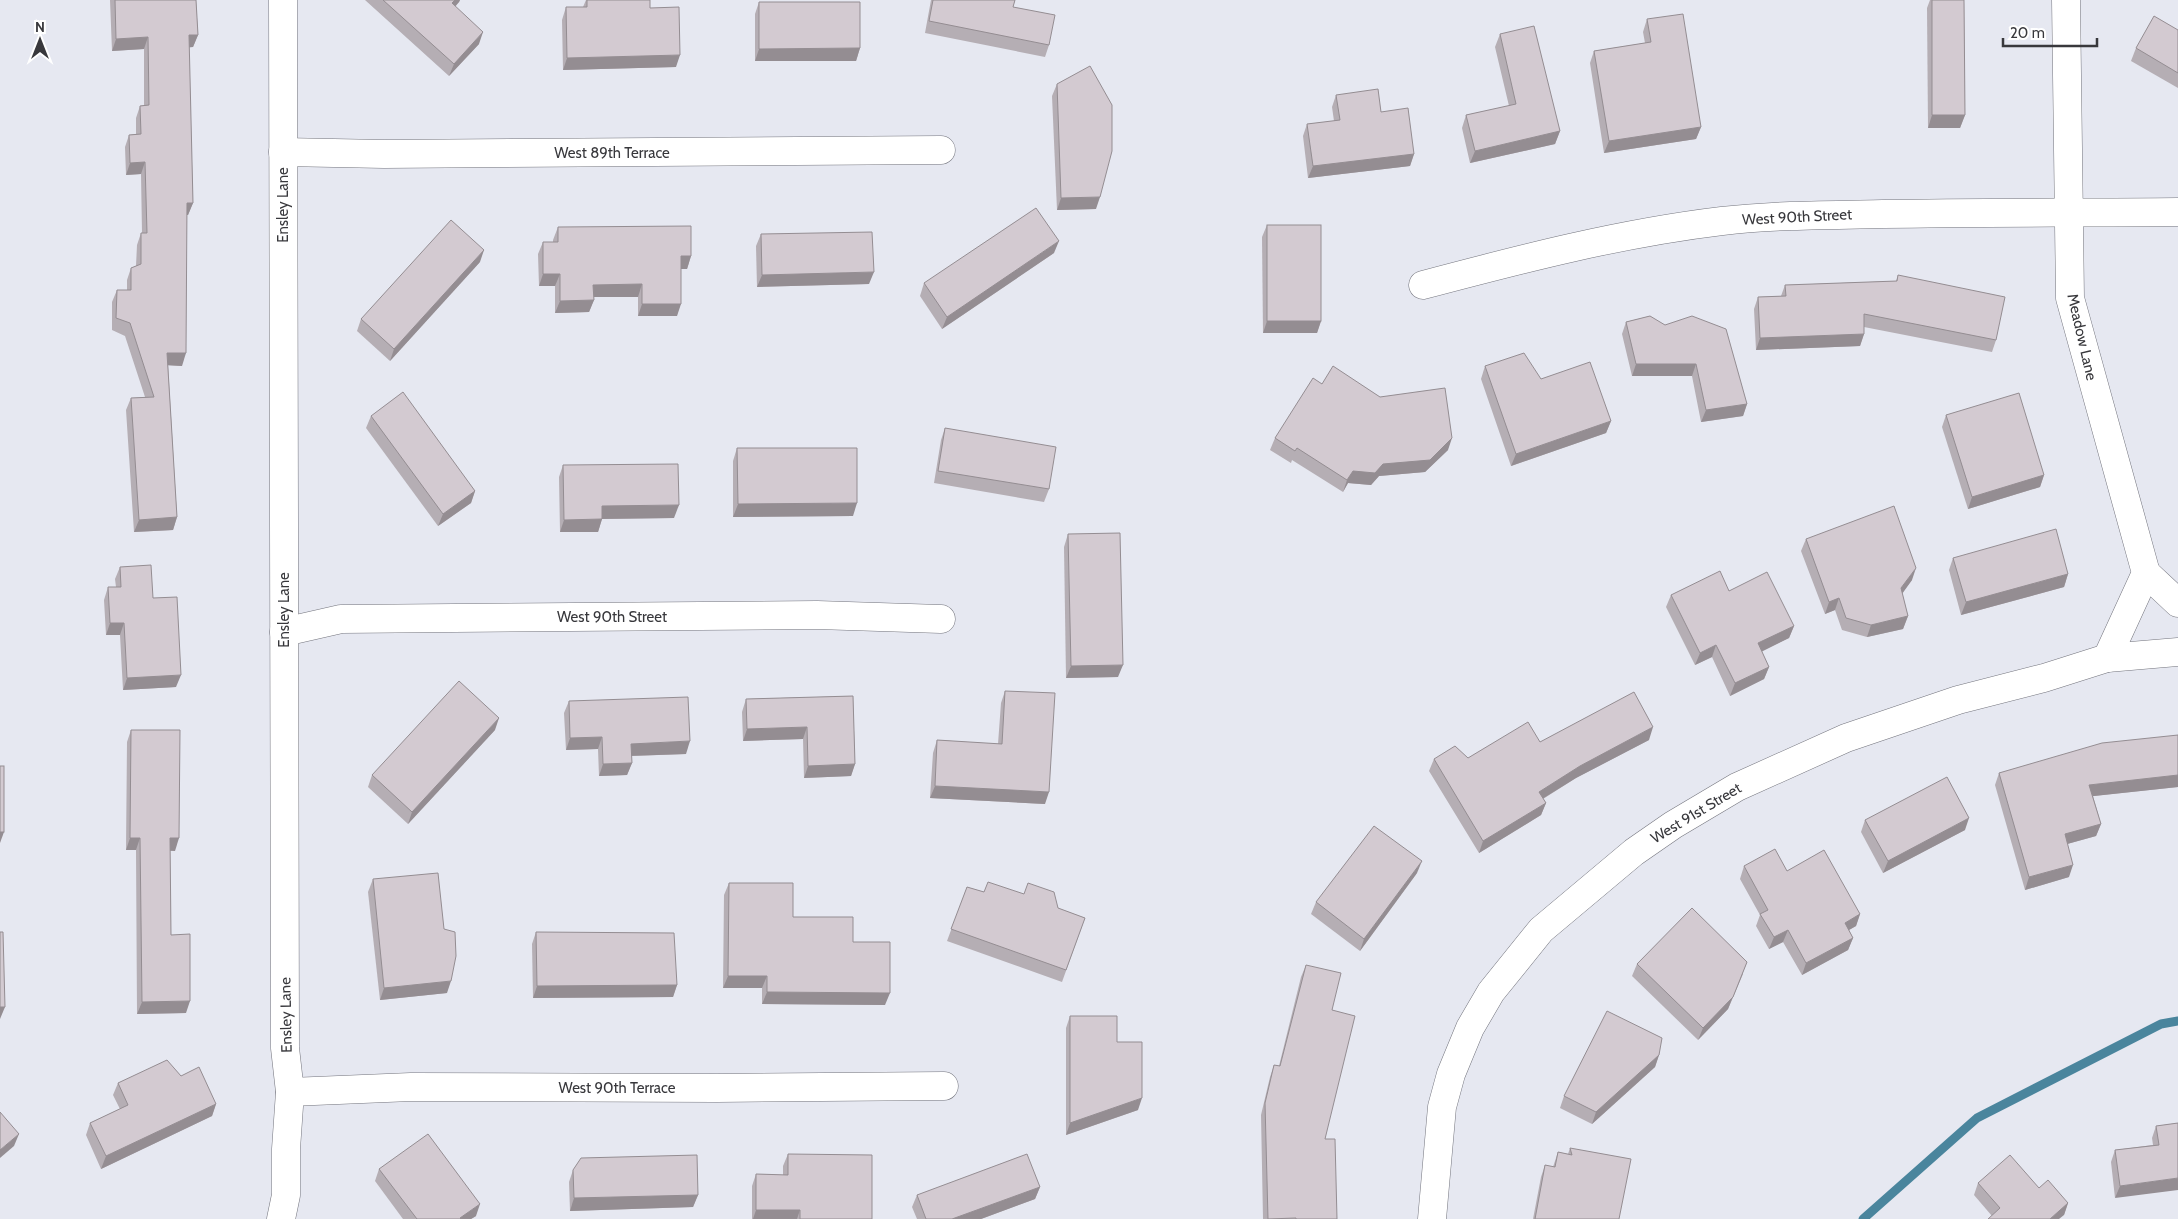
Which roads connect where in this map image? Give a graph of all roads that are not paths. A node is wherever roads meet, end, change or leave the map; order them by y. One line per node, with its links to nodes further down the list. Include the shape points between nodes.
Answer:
1 (283, 0): 4 (street, Ensley Lane)
2 (2066, 0): 6 (street, Meadow Lane)
3 (941, 150): 4 (street, West 89th Terrace)
4 (283, 152): 11 (street, Ensley Lane)
5 (2178, 212): 6 (street, West 90th Street)
6 (2068, 213): 7 (street, West 90th Street, via 1792,216 1722,221 1622,236); 8 (street, Meadow Lane, via 2070,298)
7 (1423, 285)
8 (2146, 573): 9 (street); 13 (street)
9 (2178, 603)
10 (941, 619): 11 (street, West 90th Street, via 817,615 342,619)
11 (284, 632): 15 (street, Ensley Lane, via 285,1048)
12 (2178, 652): 13 (street, West 91st Street)
13 (2108, 658): 17 (street, West 91st Street, via 1958,700 1846,738 1737,787 1673,825 1592,885 1540,930 1491,992 1470,1028 1442,1107)
14 (944, 1086): 15 (street, West 90th Terrace, via 411,1087)
15 (290, 1092): 16 (street, Ensley Lane, via 286,1195)
16 (281, 1219)
17 (1432, 1219)

